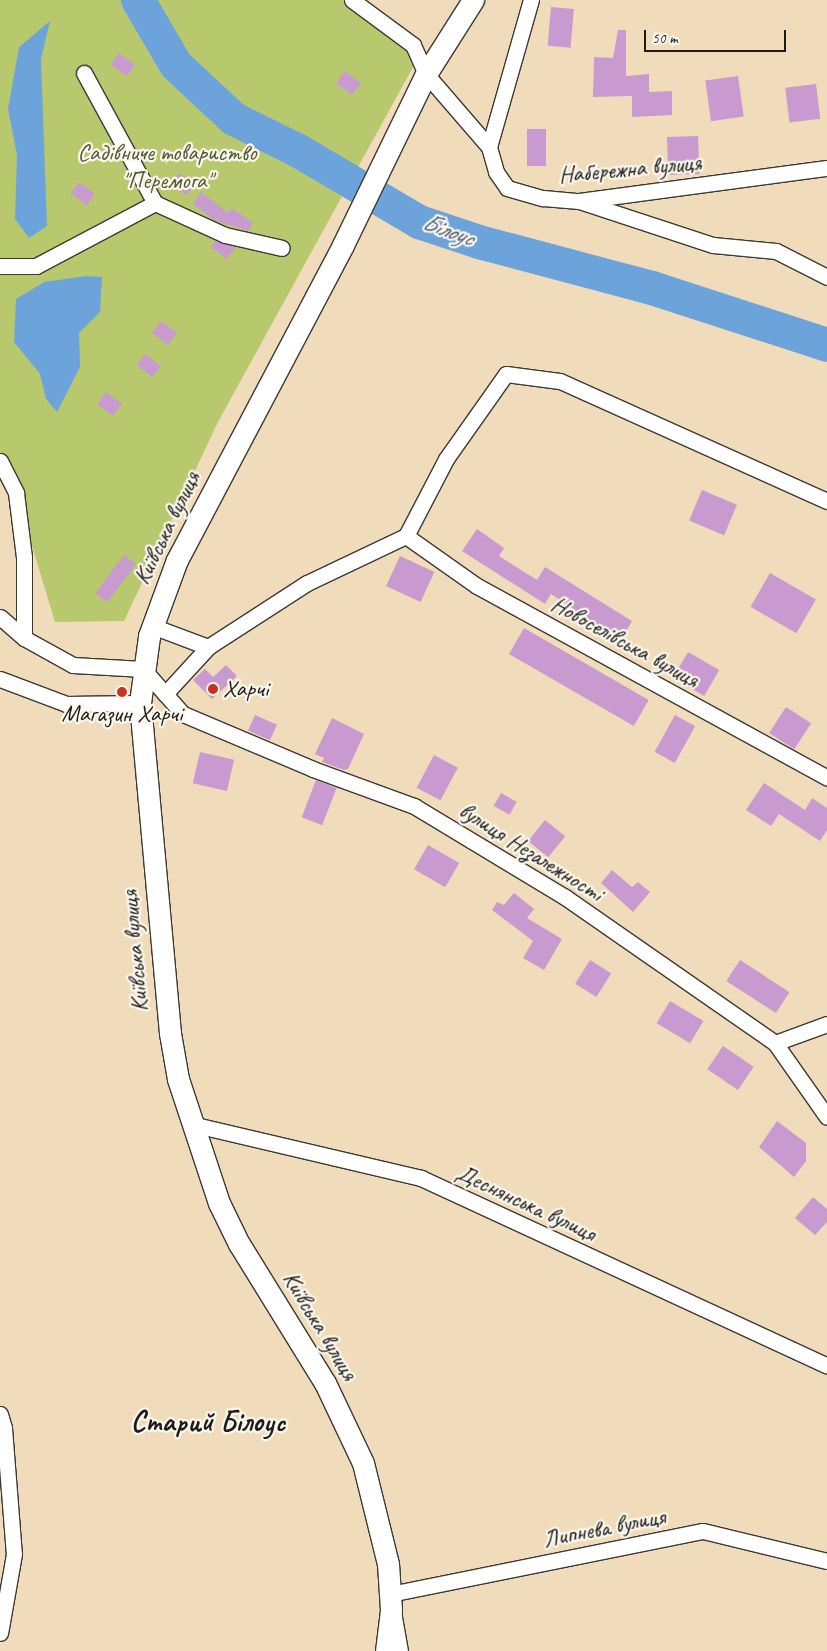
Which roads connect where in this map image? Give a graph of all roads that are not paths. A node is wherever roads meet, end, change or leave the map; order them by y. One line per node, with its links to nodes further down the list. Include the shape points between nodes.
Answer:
1 (352, 0): 5 (street, Набережна вулиця, via 413,45)
2 (473, 0): 5 (main road, Київська вулиця)
3 (531, 0): 6 (street)
4 (84, 73): 9 (street)
5 (426, 74): 6 (street, Набережна вулиця); 17 (main road, Київська вулиця, via 342,245 177,560)
6 (490, 148): 8 (street, Набережна вулиця, via 496,172 506,188 542,198)
7 (827, 168): 8 (street, Набережна вулиця)
8 (579, 201): 12 (street, via 713,245 776,251)
9 (155, 203): 10 (street, via 225,235); 11 (street, via 36,266)
10 (282, 248)
11 (0, 266)
12 (827, 277)
13 (0, 461): 18 (street, via 17,502 24,557)
14 (827, 501): 15 (street, via 560,381 506,374 446,459)
15 (406, 536): 19 (street, via 307,583); 24 (street, Новоселівська вулиця, via 477,586)
16 (0, 617): 18 (street)
17 (152, 626): 19 (street); 20 (main road, Київська вулиця)
18 (24, 638): 20 (street, via 73,665)
19 (208, 646): 22 (street)
20 (143, 670): 22 (street, вулиця Незалежності); 23 (main road, Київська вулиця)
21 (0, 679): 23 (street, via 66,704)
22 (165, 694): 26 (street, вулиця Незалежності, via 183,714 313,769 414,806 565,897)
23 (140, 703): 28 (main road, Київська вулиця, via 170,1033)
24 (827, 778)
25 (827, 1024): 26 (street)
26 (775, 1043): 27 (street, вулиця Незалежності)
27 (827, 1117)
28 (191, 1124): 29 (street, Деснянська вулиця, via 421,1178); 32 (main road, Київська вулиця, via 219,1202 239,1244 325,1383 363,1463 381,1524)
29 (827, 1366)
30 (0, 1414): 33 (street, via 4,1428 14,1554)
31 (827, 1561): 32 (street, Липнева вулиця, via 703,1531)
32 (390, 1594): 34 (main road, Київська вулиця); 35 (street)
33 (0, 1633)
34 (386, 1651)
35 (400, 1651)

